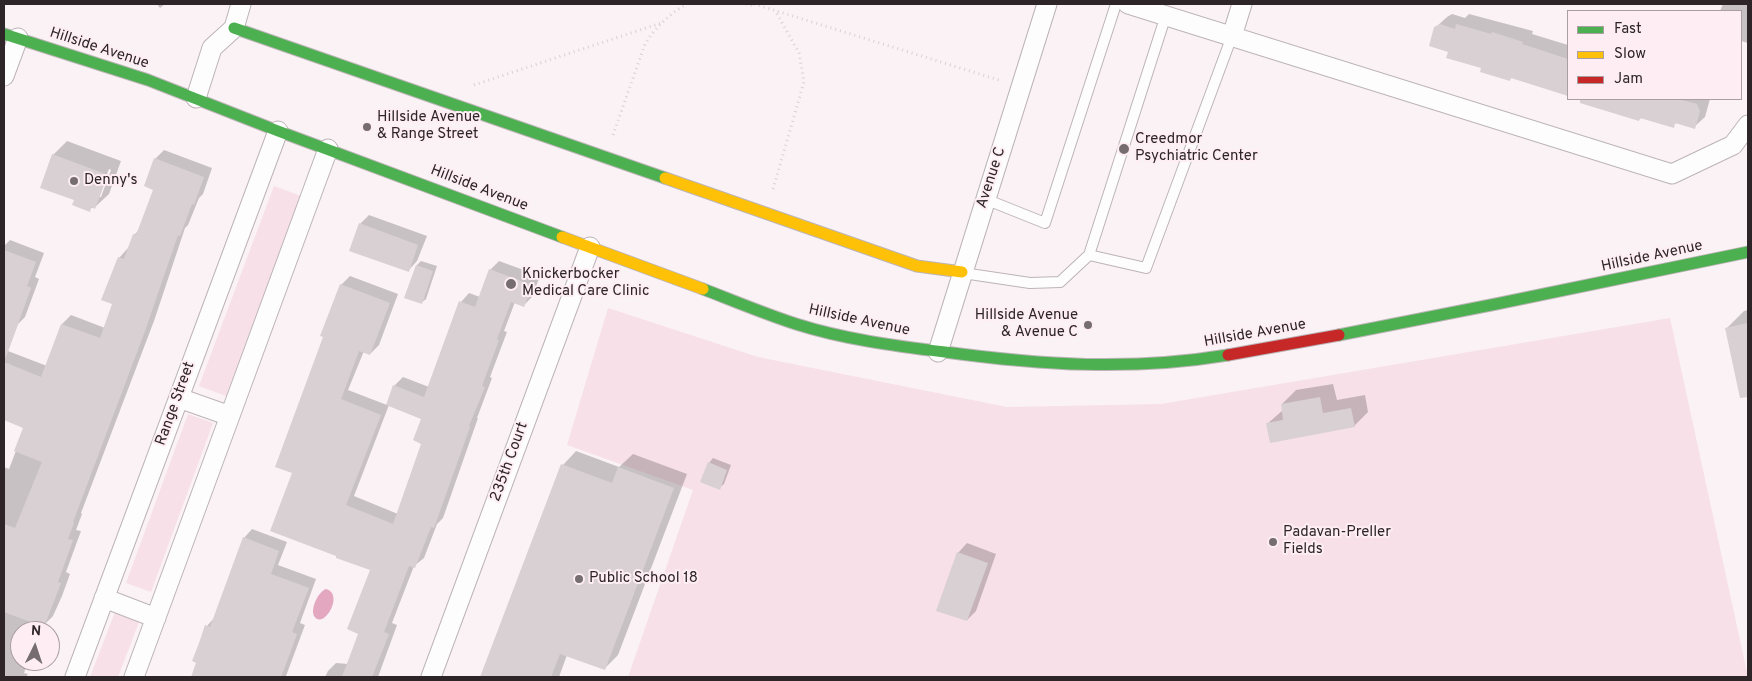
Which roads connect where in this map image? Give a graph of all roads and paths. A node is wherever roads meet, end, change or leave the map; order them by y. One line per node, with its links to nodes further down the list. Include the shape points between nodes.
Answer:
1 (241, 4): 11 (street)
2 (686, 4): 10 (path)
3 (746, 4): 23 (path, via 777,12 800,52 804,82)
4 (754, 4): 16 (path)
5 (1047, 4): 16 (street, Avenue C)
6 (1116, 4): 22 (lane, via 1045,223)
7 (1128, 4): 9 (street)
8 (1242, 4): 13 (street)
9 (1166, 16): 13 (street); 26 (lane)
10 (661, 23): 15 (path); 21 (path, via 645,44)
11 (234, 28): 17 (street, via 212,48); 21 (main road)
12 (11, 36): 14 (street); 17 (main road, Hillside Avenue)
13 (1232, 36): 18 (street, via 1672,174 1733,145); 26 (lane, via 1146,268)
14 (4, 76)
15 (473, 86)
16 (1021, 87): 22 (street, Avenue C)
17 (196, 98): 19 (main road, Hillside Avenue)
18 (1748, 125)
19 (278, 131): 20 (main road, Hillside Avenue); 29 (street, Range Street)
20 (328, 149): 24 (main road, Hillside Avenue); 30 (street)
21 (606, 157): 23 (main road)
22 (985, 199): 27 (street, Avenue C)
23 (765, 213): 27 (main road, via 917,266)
24 (590, 247): 28 (main road, Hillside Avenue, via 796,324 832,334); 35 (street, 235th Court)
25 (1748, 252): 28 (main road, Hillside Avenue, via 1418,320 1184,361 1092,366)
26 (1089, 255): 27 (lane, via 1060,282 1030,283)
27 (962, 272): 28 (street, Avenue C)
28 (938, 352)
29 (178, 398): 30 (street); 31 (street, Range Street)
30 (230, 416): 32 (street)
31 (104, 598): 32 (street); 33 (street, Range Street)
32 (156, 618): 34 (street)
33 (75, 677)
34 (134, 677)
35 (431, 677)

